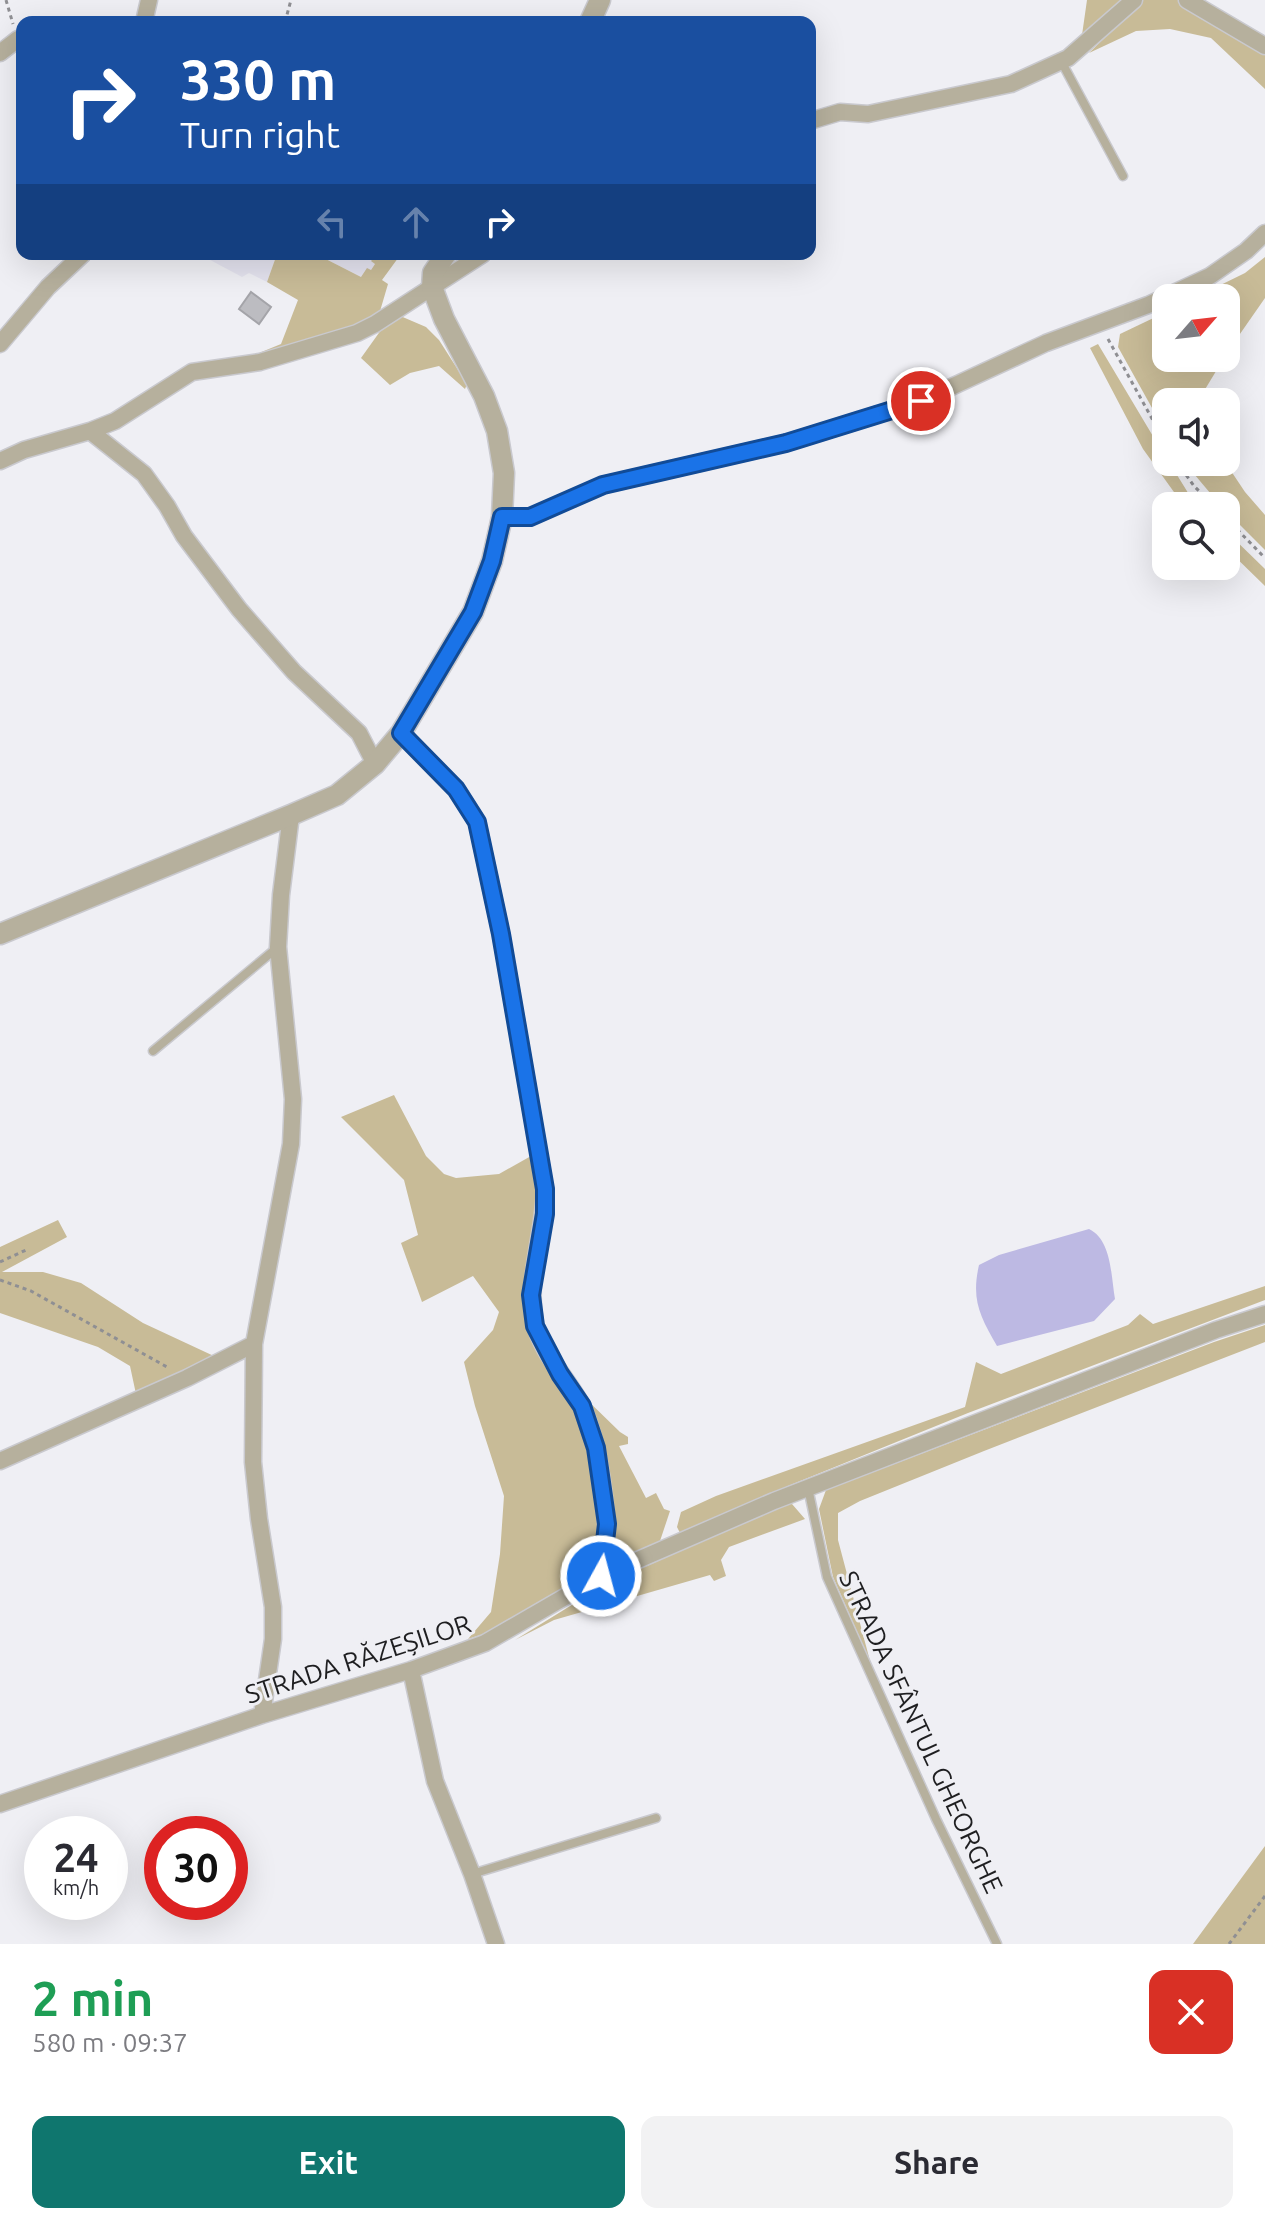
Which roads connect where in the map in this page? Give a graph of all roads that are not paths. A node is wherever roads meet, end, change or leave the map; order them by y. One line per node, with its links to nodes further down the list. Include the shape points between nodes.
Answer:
1 (1134, 0): 4 (street)
2 (1187, 0): 3 (street)
3 (1265, 46)
4 (1061, 61): 5 (street, via 1011,84 868,114 840,112); 6 (lane)
5 (816, 119)
6 (1123, 176)
7 (1265, 233): 15 (street, via 1210,276 921,401 786,443 603,485 530,517)
8 (77, 260): 12 (street)
9 (439, 260): 11 (street)
10 (474, 260): 11 (street)
11 (432, 287): 13 (street, via 357,333 260,362 192,372); 15 (street, via 497,431 504,473)
12 (0, 344)
13 (90, 431): 14 (street); 17 (street, via 144,474 239,609 294,672 359,733)
14 (0, 461)
15 (502, 517): 16 (street, via 473,612)
16 (401, 733): 17 (street); 26 (street, via 456,789 477,822 545,1189 531,1295 535,1326 582,1406 596,1448 607,1524)
17 (375, 764): 18 (street, via 337,795)
18 (291, 815): 19 (street); 20 (street)
19 (0, 934)
20 (278, 947): 21 (lane); 23 (street, via 293,1099 291,1144)
21 (153, 1051)
22 (1265, 1314): 25 (street, STRADA RĂZEȘILOR)
23 (254, 1344): 24 (street); 28 (street, via 253,1462 273,1607)
24 (0, 1461)
25 (808, 1487): 26 (street, STRADA RĂZEȘILOR); 33 (lane, STRADA SFÂNTUL GHEORGHE, via 827,1577)
26 (601, 1576): 27 (street, STRADA RĂZEȘILOR, via 485,1643)
27 (411, 1670): 28 (street, STRADA RĂZEȘILOR); 31 (street, via 435,1781)
28 (262, 1715): 29 (street, STRADA RĂZEȘILOR)
29 (0, 1804)
30 (656, 1818): 31 (lane)
31 (472, 1874): 32 (street)
32 (496, 1944)
33 (997, 1944)

